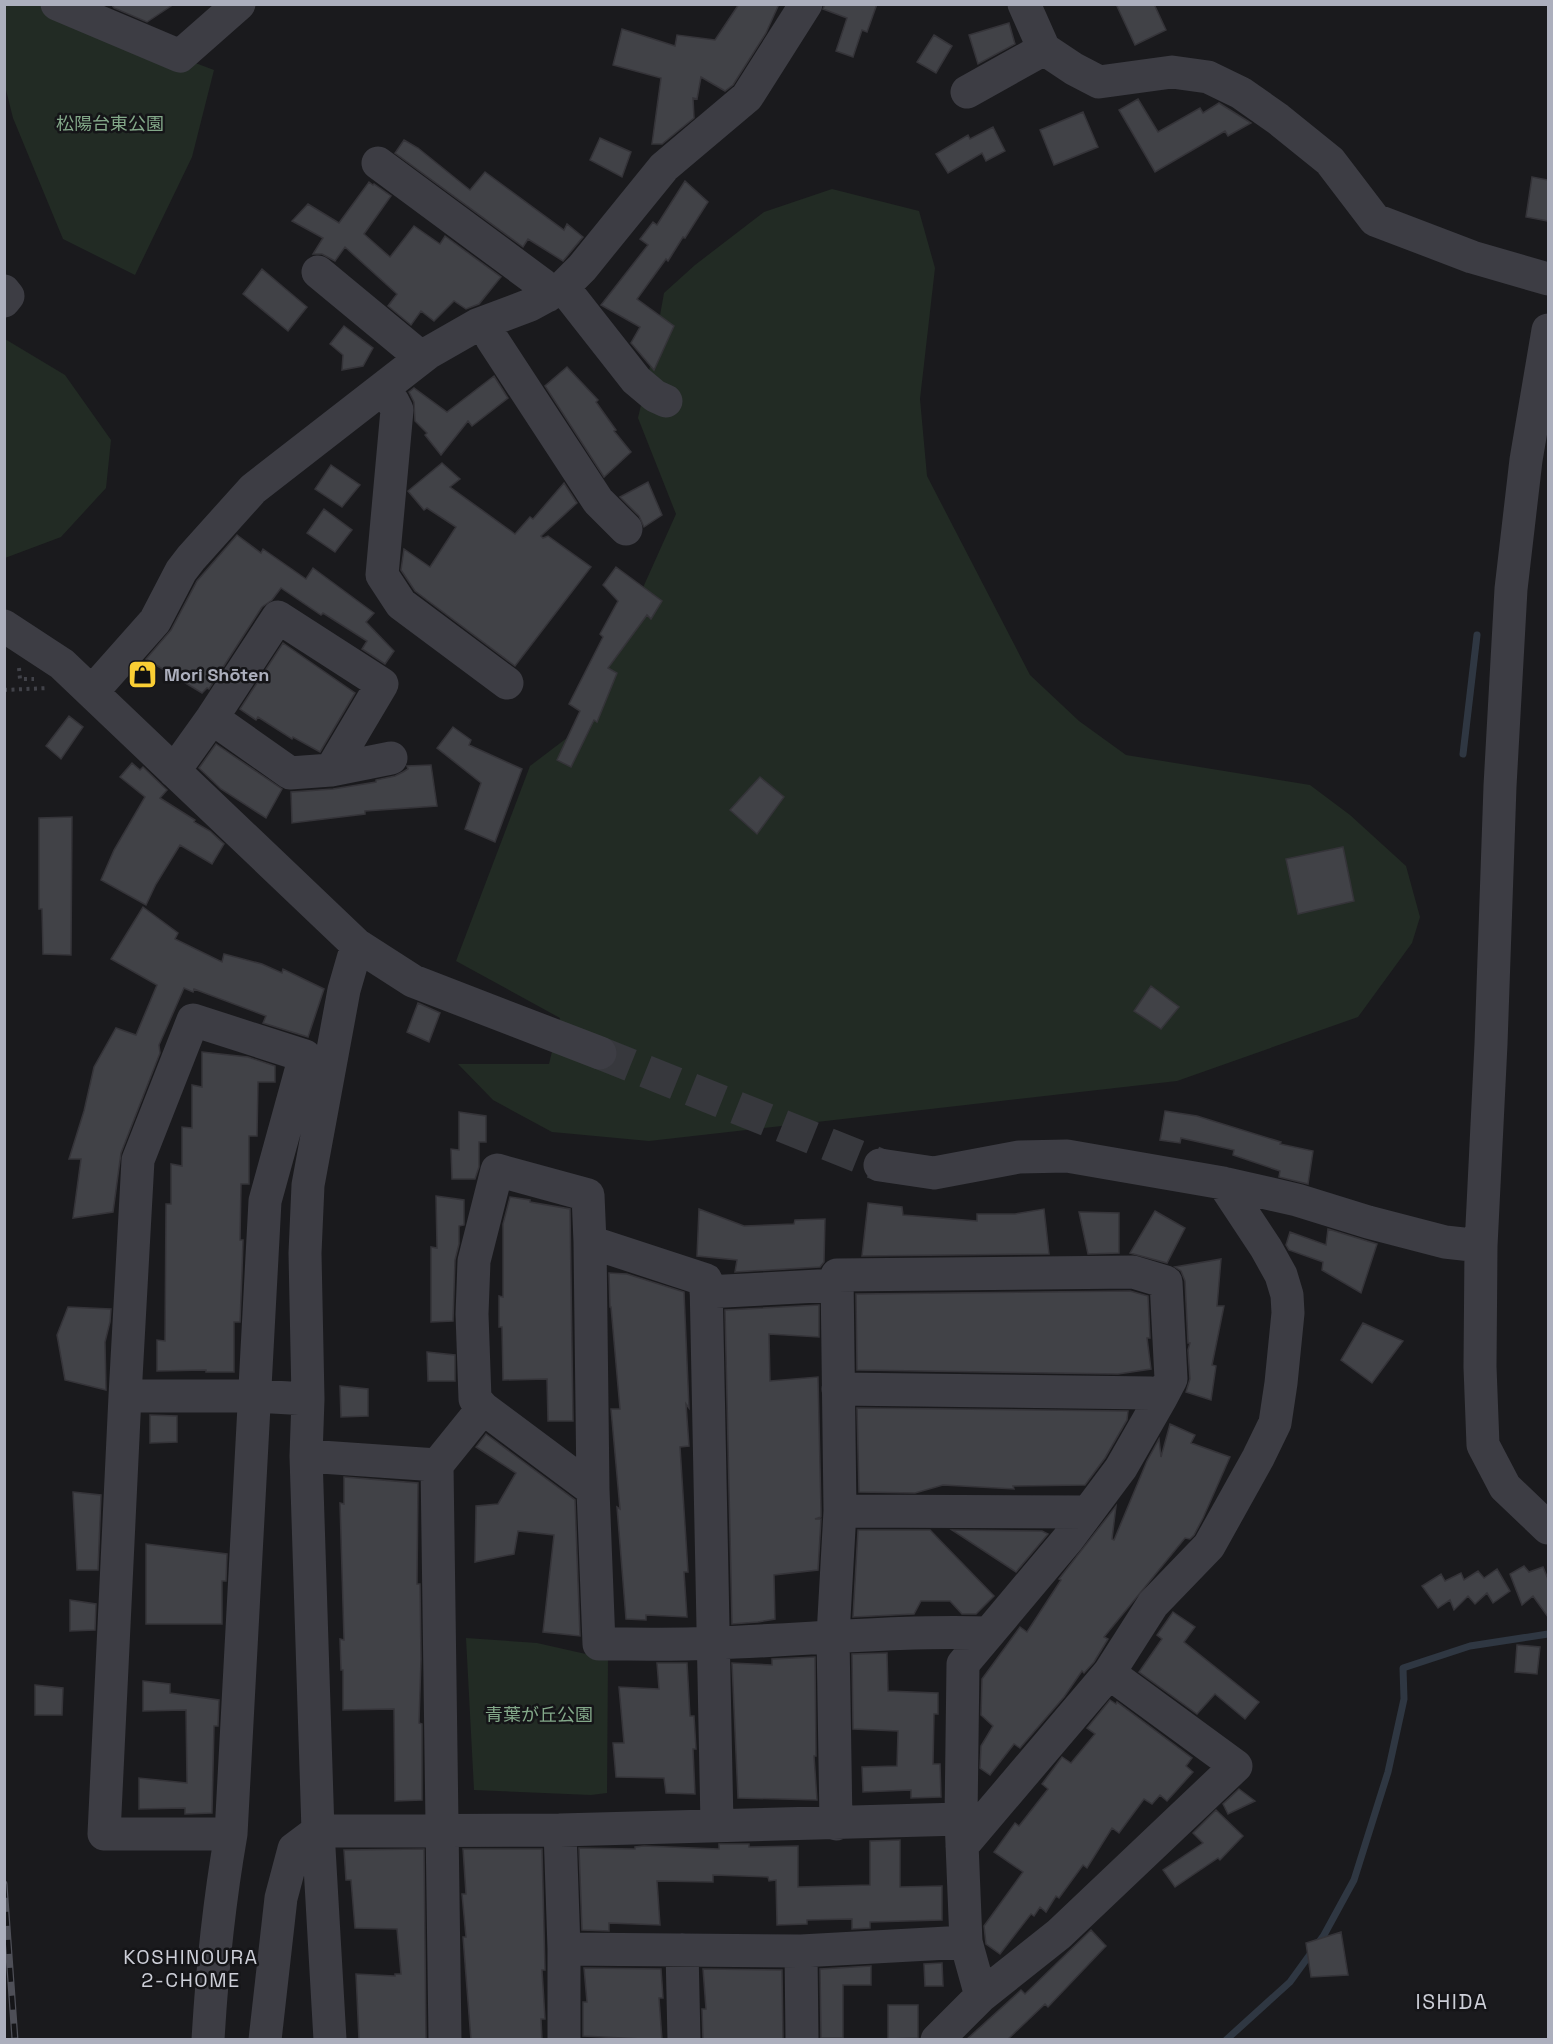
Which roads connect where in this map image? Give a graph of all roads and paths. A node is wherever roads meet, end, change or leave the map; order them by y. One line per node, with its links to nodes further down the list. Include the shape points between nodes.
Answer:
1 (57, 4): 2 (street, via 180,56)
2 (239, 4)
3 (806, 4): 11 (street, via 747,97 664,166 582,268)
4 (1024, 4): 5 (street)
5 (1044, 49): 6 (street); 9 (street, via 1099,82 1172,72 1208,77 1269,112 1330,161 1375,220 1473,257)
6 (967, 92)
7 (378, 163): 11 (street)
8 (318, 272): 15 (street)
9 (1548, 279)
10 (4, 291): 12 (street, via 8,296)
11 (555, 292): 13 (street); 17 (street, via 636,380)
12 (4, 301)
13 (485, 322): 15 (street); 18 (street, via 492,339 598,501)
14 (1548, 330): 33 (street, via 1526,460 1511,589)
15 (420, 359): 16 (street)
16 (382, 388): 20 (street, via 397,410 382,575 401,604); 23 (street, via 253,489 191,558 155,621)
17 (666, 401)
18 (626, 529)
19 (4, 626): 23 (street, via 62,664)
20 (507, 683)
21 (57, 687): 22 (path)
22 (4, 690)
23 (92, 692): 27 (street)
24 (212, 718): 26 (street, via 290,773); 26 (street, via 278,617 382,684); 27 (street)
25 (391, 758): 26 (street)
26 (331, 770)
27 (174, 771): 28 (street)
28 (357, 945): 29 (street, via 413,981); 40 (street, via 344,990 308,1185)
29 (600, 1053)
30 (880, 1165): 31 (street, via 934,1173 1019,1157 1067,1156)
31 (1223, 1183): 33 (street, via 1445,1242); 51 (street, via 1266,1248 1287,1295 1275,1423 1209,1546 1153,1604)
32 (590, 1242): 35 (street, via 706,1280); 41 (street, via 588,1195 497,1170 474,1261 475,1399); 44 (street)
33 (1480, 1246): 47 (street, via 1483,1445 1505,1487)
34 (837, 1285): 35 (street); 36 (street); 39 (street, via 837,1275 1133,1272 1166,1282 1171,1378)
35 (706, 1292): 50 (street)
36 (838, 1389): 39 (street, via 1151,1392); 45 (street)
37 (125, 1395): 38 (street); 38 (street, via 138,1160 193,1020 305,1056 265,1201); 58 (street, via 104,1834)
38 (254, 1396): 40 (street); 58 (street)
39 (1161, 1398): 46 (street, via 1121,1468)
40 (308, 1399): 42 (street)
41 (483, 1408): 43 (street); 44 (street)
42 (306, 1456): 43 (street); 55 (street)
43 (437, 1465): 56 (street)
44 (593, 1490): 50 (street, via 599,1644)
45 (840, 1511): 46 (street); 49 (street)
46 (1088, 1512): 48 (street)
47 (1548, 1528)
48 (989, 1633): 49 (street); 57 (street, via 963,1664)
49 (833, 1636): 50 (street); 52 (street)
50 (712, 1644): 53 (street)
51 (1109, 1672): 57 (street); 63 (street, via 1236,1766 1059,1934)
52 (836, 1824): 53 (street); 57 (street)
53 (717, 1825): 54 (street)
54 (560, 1830): 56 (street); 60 (street)
55 (318, 1831): 56 (street); 65 (street, via 294,1850 281,1898); 66 (street)
56 (442, 1831): 67 (street)
57 (962, 1832): 59 (street)
58 (231, 1834): 64 (street, via 211,1977)
59 (966, 1942): 62 (street); 63 (street)
60 (564, 1949): 61 (street); 68 (street)
61 (682, 1950): 62 (street); 69 (street)
62 (801, 1951): 70 (street)
63 (981, 1996): 71 (street)
64 (208, 2040)
65 (265, 2040)
66 (330, 2040)
67 (445, 2040)
68 (564, 2040)
69 (684, 2040)
70 (802, 2040)
71 (937, 2040)

